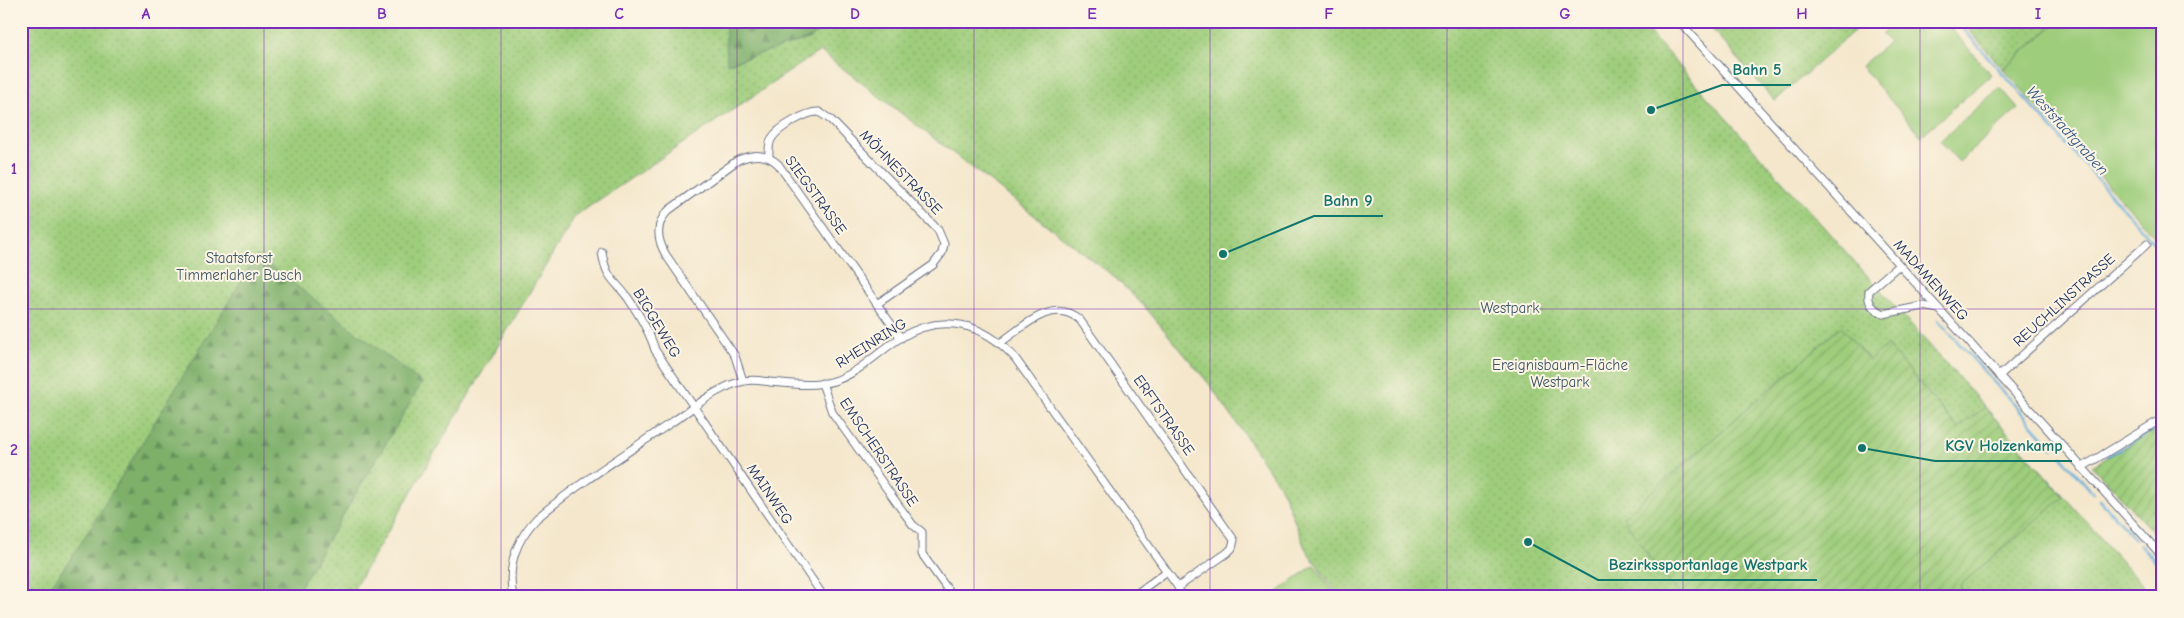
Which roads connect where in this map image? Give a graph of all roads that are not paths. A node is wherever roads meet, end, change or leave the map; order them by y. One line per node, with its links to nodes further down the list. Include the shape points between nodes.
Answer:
1 (1680, 21): 5 (street, MADAMENWEG)
2 (769, 157): 6 (street, SIEGSTRASSE, via 791,181); 6 (street, MÖHNESTRASSE, via 775,134 808,113 819,112 831,120 938,230 944,244 938,259); 11 (street, SIEGSTRASSE, via 759,155 738,160 669,210 660,221 658,231 666,255 735,356)
3 (2148, 244): 10 (street, REUCHLINSTRASSE)
4 (602, 252): 13 (street, BIGGEWEG, via 607,275 629,300 655,350)
5 (1899, 264): 7 (street, MADAMENWEG); 7 (street, via 1869,291 1872,306 1883,314 1923,306)
6 (877, 304): 8 (street, SIEGSTRASSE)
7 (1939, 309): 10 (street, MADAMENWEG)
8 (901, 338): 9 (street, RHEINRING, via 926,327 950,324 976,328); 12 (street, RHEINRING, via 836,381)
9 (1000, 343): 17 (street, RHEINRING, via 1021,366); 18 (street, ERFTSTRASSE, via 1052,311 1069,313 1080,320 1234,540 1227,553)
10 (1999, 376): 15 (street, MADAMENWEG)
11 (743, 381): 12 (street, RHEINRING); 13 (street, RHEINRING, via 724,388)
12 (822, 383): 21 (street, EMSCHERSTRASSE, via 832,412 913,525 922,532 922,554)
13 (694, 408): 19 (street, RHEINRING, via 530,525 513,556 510,573); 20 (street, MAINWEG)
14 (2163, 418): 15 (street)
15 (2081, 468): 16 (street, MADAMENWEG)
16 (2163, 557)
17 (1166, 572): 18 (street, RHEINRING); 22 (street)
18 (1178, 587): 23 (street, RHEINRING)
19 (513, 597)
20 (824, 597)
21 (953, 597)
22 (1132, 597)
23 (1182, 597)

